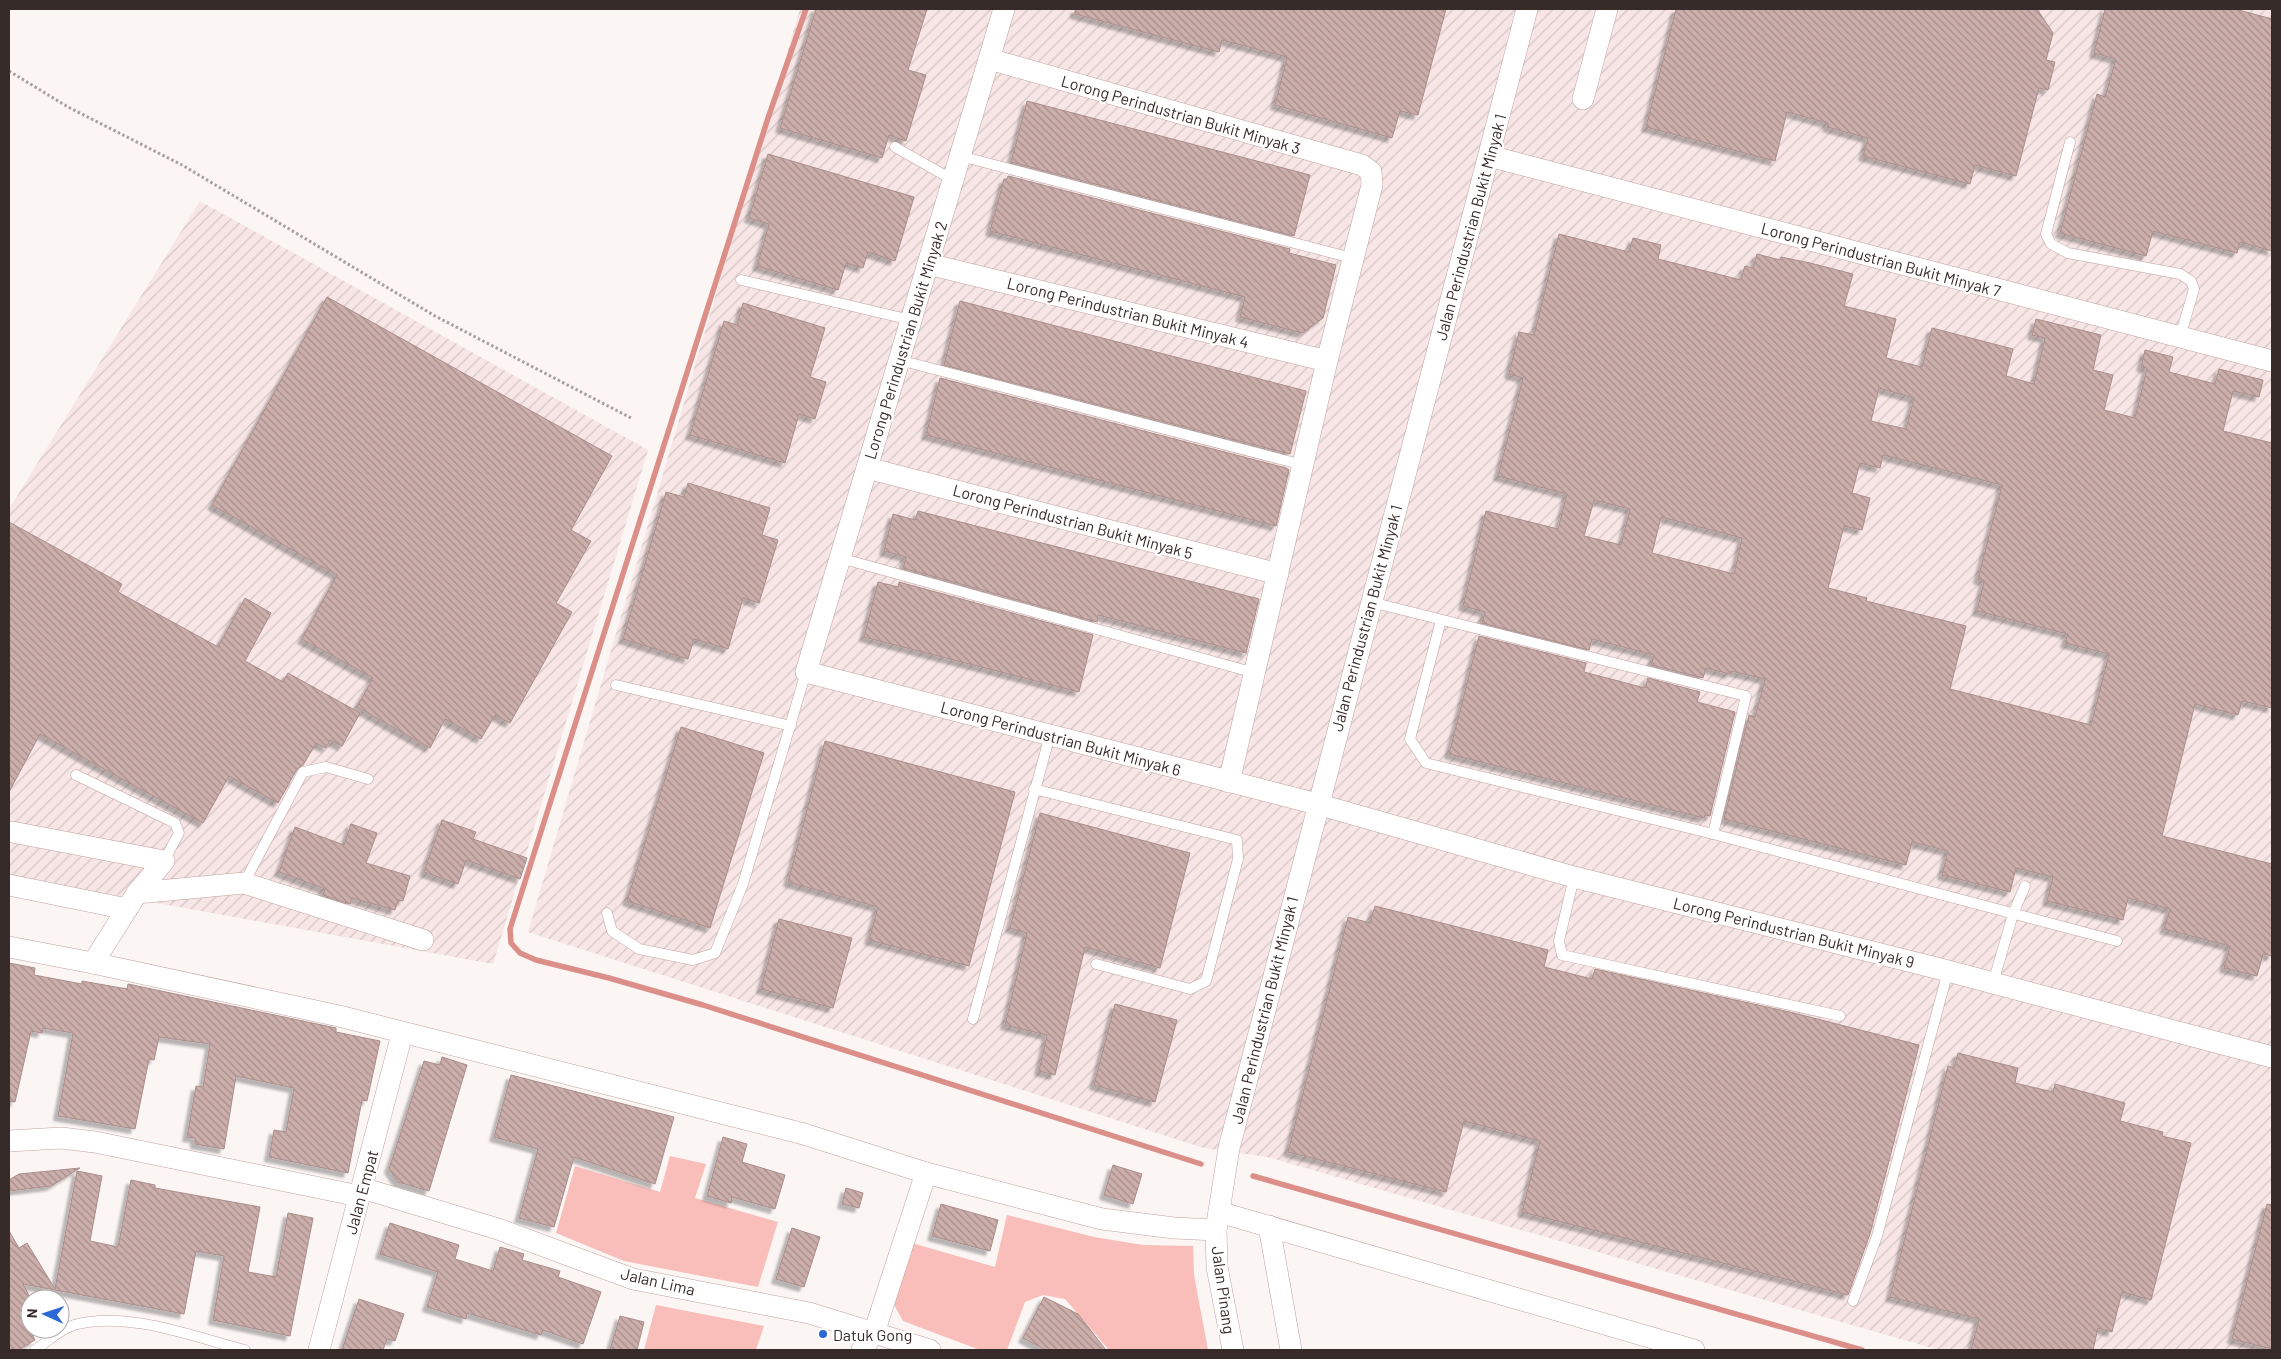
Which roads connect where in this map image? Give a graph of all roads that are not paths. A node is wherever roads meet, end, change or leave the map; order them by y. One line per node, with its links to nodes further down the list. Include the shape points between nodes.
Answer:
1 (1004, 9): 4 (street, Lorong Perindustrian Bukit Minyak 2)
2 (1527, 9): 9 (street, Jalan Perindustrian Bukit Minyak 1)
3 (1607, 9): 5 (street)
4 (989, 59): 8 (street, Lorong Perindustrian Bukit Minyak 2); 11 (street, Lorong Perindustrian Bukit Minyak 3, via 1362,165 1371,172 1372,185)
5 (1583, 99)
6 (2070, 142): 15 (lane, via 2046,234 2051,244 2068,253 2180,274 2190,281 2194,289)
7 (895, 147): 10 (lane)
8 (960, 156): 10 (street, Lorong Perindustrian Bukit Minyak 2); 11 (lane)
9 (1490, 156): 15 (street, Lorong Perindustrian Bukit Minyak 7); 23 (street, Jalan Perindustrian Bukit Minyak 1)
10 (953, 180): 12 (street, Lorong Perindustrian Bukit Minyak 2)
11 (1352, 258): 17 (street)
12 (928, 264): 14 (street, Lorong Perindustrian Bukit Minyak 2); 17 (street, Lorong Perindustrian Bukit Minyak 4)
13 (741, 280): 14 (lane)
14 (911, 320): 16 (street, Lorong Perindustrian Bukit Minyak 2)
15 (2180, 337): 18 (street, Lorong Perindustrian Bukit Minyak 7)
16 (899, 360): 19 (lane); 20 (street, Lorong Perindustrian Bukit Minyak 2)
17 (1327, 361): 19 (street)
18 (2272, 361)
19 (1303, 465): 22 (street)
20 (867, 468): 21 (street, Lorong Perindustrian Bukit Minyak 2); 22 (street, Lorong Perindustrian Bukit Minyak 5)
21 (840, 558): 25 (street, Lorong Perindustrian Bukit Minyak 2); 26 (lane)
22 (1278, 574): 26 (street)
23 (1370, 602): 24 (lane); 34 (street, Jalan Perindustrian Bukit Minyak 1)
24 (1441, 620): 36 (lane, via 1410,739 1426,764); 36 (lane, via 1746,696)
25 (806, 672): 28 (lane); 29 (street, Lorong Perindustrian Bukit Minyak 6)
26 (1255, 672): 32 (street)
27 (616, 685): 28 (lane)
28 (791, 726): 43 (lane, via 744,884 715,953 693,960 639,949 612,931)
29 (1050, 735): 32 (street, Lorong Perindustrian Bukit Minyak 6); 33 (lane)
30 (76, 775): 37 (lane, via 175,823 179,833)
31 (368, 779): 39 (lane, via 326,767 303,772)
32 (1230, 782): 34 (street, Lorong Perindustrian Bukit Minyak 6)
33 (1034, 789): 49 (lane, via 1237,840 1238,859 1206,981 1190,989); 53 (lane)
34 (1317, 804): 38 (street, Lorong Perindustrian Bukit Minyak 9); 59 (street, Jalan Perindustrian Bukit Minyak 1, via 1229,1148)
35 (12, 832): 37 (street)
36 (1713, 834): 44 (lane)
37 (164, 861): 42 (street)
38 (1574, 877): 50 (street, Lorong Perindustrian Bukit Minyak 9); 52 (lane, via 1559,941 1562,955)
39 (244, 883): 42 (street); 45 (street)
40 (9, 885): 42 (street)
41 (2025, 886): 44 (lane)
42 (132, 901): 48 (street)
43 (607, 913)
44 (2013, 914): 46 (lane); 51 (lane)
45 (423, 940)
46 (2117, 941)
47 (9, 947): 48 (street)
48 (94, 963): 54 (street, via 339,1016)
49 (1096, 964)
50 (1948, 971): 51 (street, Lorong Perindustrian Bukit Minyak 9); 61 (lane, via 1877,1236)
51 (1993, 983): 55 (street, Lorong Perindustrian Bukit Minyak 9)
52 (1840, 1016)
53 (973, 1019)
54 (402, 1034): 57 (street, via 804,1134); 58 (street, Jalan Empat)
55 (2272, 1057)
56 (9, 1141): 58 (street, Jalan Lima, via 61,1138 95,1142)
57 (926, 1173): 59 (street, via 1102,1218 1174,1228); 62 (street)
58 (361, 1192): 62 (street, Jalan Lima, via 498,1229 633,1279 800,1311); 66 (street, Jalan Empat)
59 (1218, 1221): 60 (street); 68 (street, Jalan Pinang, via 1217,1267)
60 (1269, 1226): 69 (street); 70 (street)
61 (1854, 1301)
62 (868, 1342): 67 (street, Jalan Lima)
63 (232, 1349): 64 (lane, via 140,1323 98,1321 73,1326); 65 (lane)
64 (35, 1350)
65 (244, 1350)
66 (320, 1350)
67 (930, 1350)
68 (1232, 1350)
69 (1291, 1350)
70 (1694, 1350)

